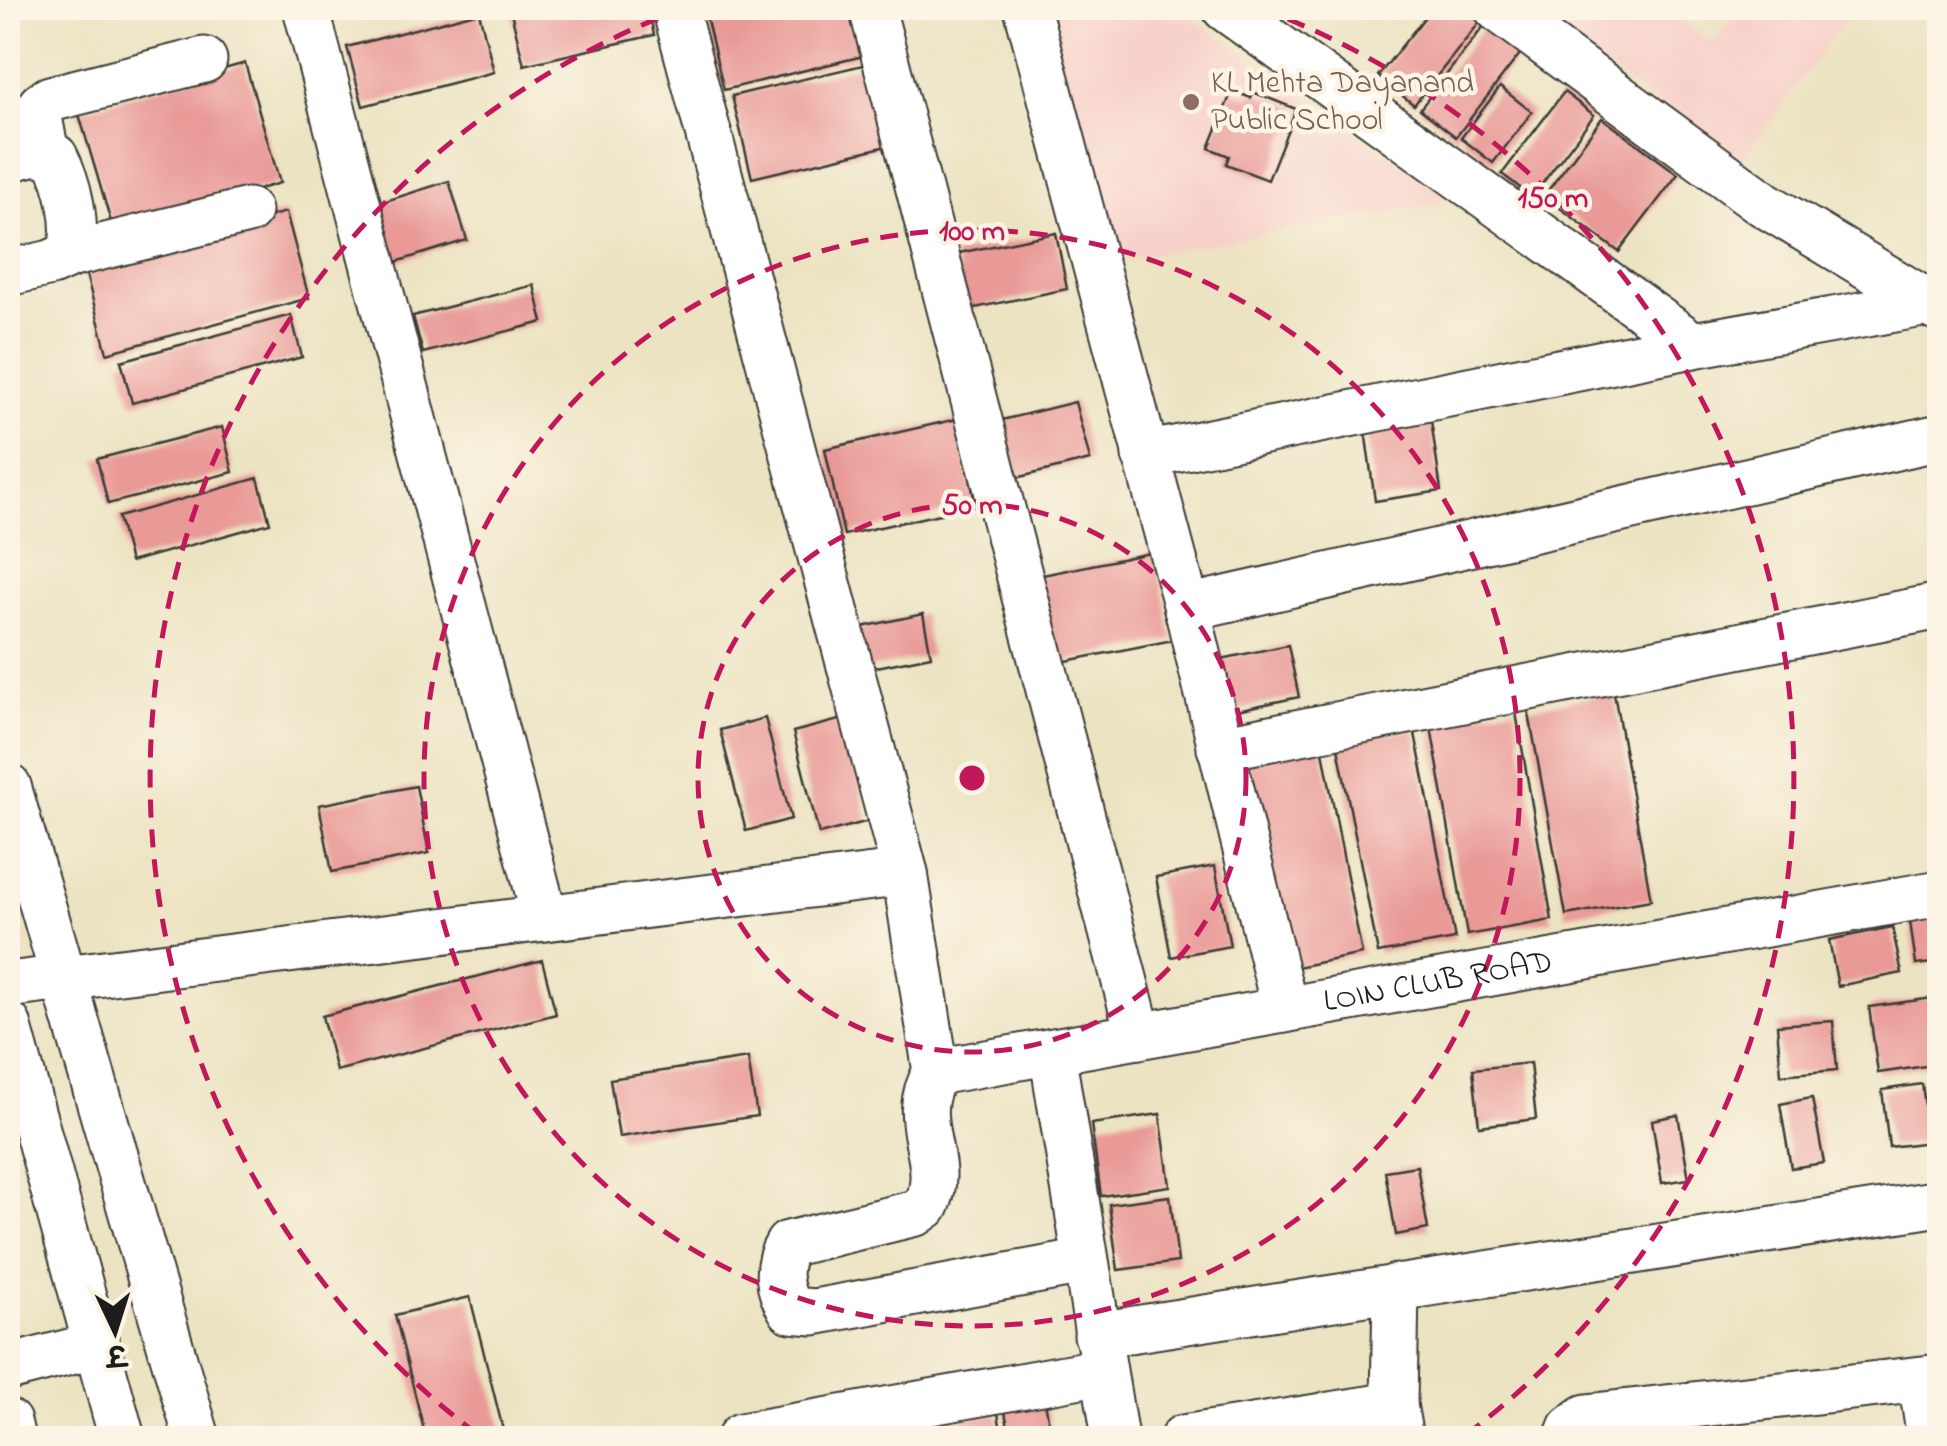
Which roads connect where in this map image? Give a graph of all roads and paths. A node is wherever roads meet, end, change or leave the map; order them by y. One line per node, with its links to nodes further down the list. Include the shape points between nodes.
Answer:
1 (306, 8): 22 (street)
2 (675, 8): 20 (street)
3 (872, 8): 27 (street)
4 (1027, 8): 15 (street)
5 (1225, 8): 13 (street)
6 (1498, 8): 12 (street, via 1764,204)
7 (204, 60): 8 (street, via 50,99 41,105)
8 (27, 156): 10 (street, via 55,157 60,166 73,223)
9 (248, 211): 10 (street)
10 (68, 255): 11 (street)
11 (8, 272)
12 (1934, 306): 13 (street)
13 (1693, 345): 15 (street)
14 (1940, 437): 17 (street)
15 (1145, 456): 17 (street)
16 (1940, 606): 18 (street)
17 (1187, 608): 18 (street)
18 (1220, 748): 25 (street)
19 (8, 786): 23 (street)
20 (905, 873): 22 (street); 29 (street)
21 (1940, 894): 25 (street, LOIN CLUB ROAD)
22 (545, 918): 23 (street)
23 (63, 978): 24 (street); 42 (street)
24 (8, 984)
25 (1285, 1010): 27 (street, LOIN CLUB ROAD)
26 (8, 1024): 33 (street)
27 (1140, 1036): 28 (street, LOIN CLUB ROAD)
28 (1052, 1052): 29 (street, LOIN CLUB ROAD); 31 (street)
29 (936, 1072): 31 (street, via 922,1115 934,1176 927,1205 788,1244 778,1268 791,1310 814,1312)
30 (1940, 1203): 32 (street)
31 (1084, 1262): 34 (street)
32 (1396, 1287): 34 (street); 38 (street)
33 (97, 1345): 35 (street); 41 (street)
34 (1100, 1353): 39 (street); 43 (street)
35 (8, 1368)
36 (1930, 1379): 45 (street, via 1586,1417); 46 (street)
37 (8, 1422): 40 (street)
38 (1397, 1422): 44 (street)
39 (741, 1436)
40 (12, 1438)
41 (122, 1438)
42 (197, 1438)
43 (1115, 1438)
44 (1183, 1438)
45 (1568, 1438)
46 (1930, 1438)

